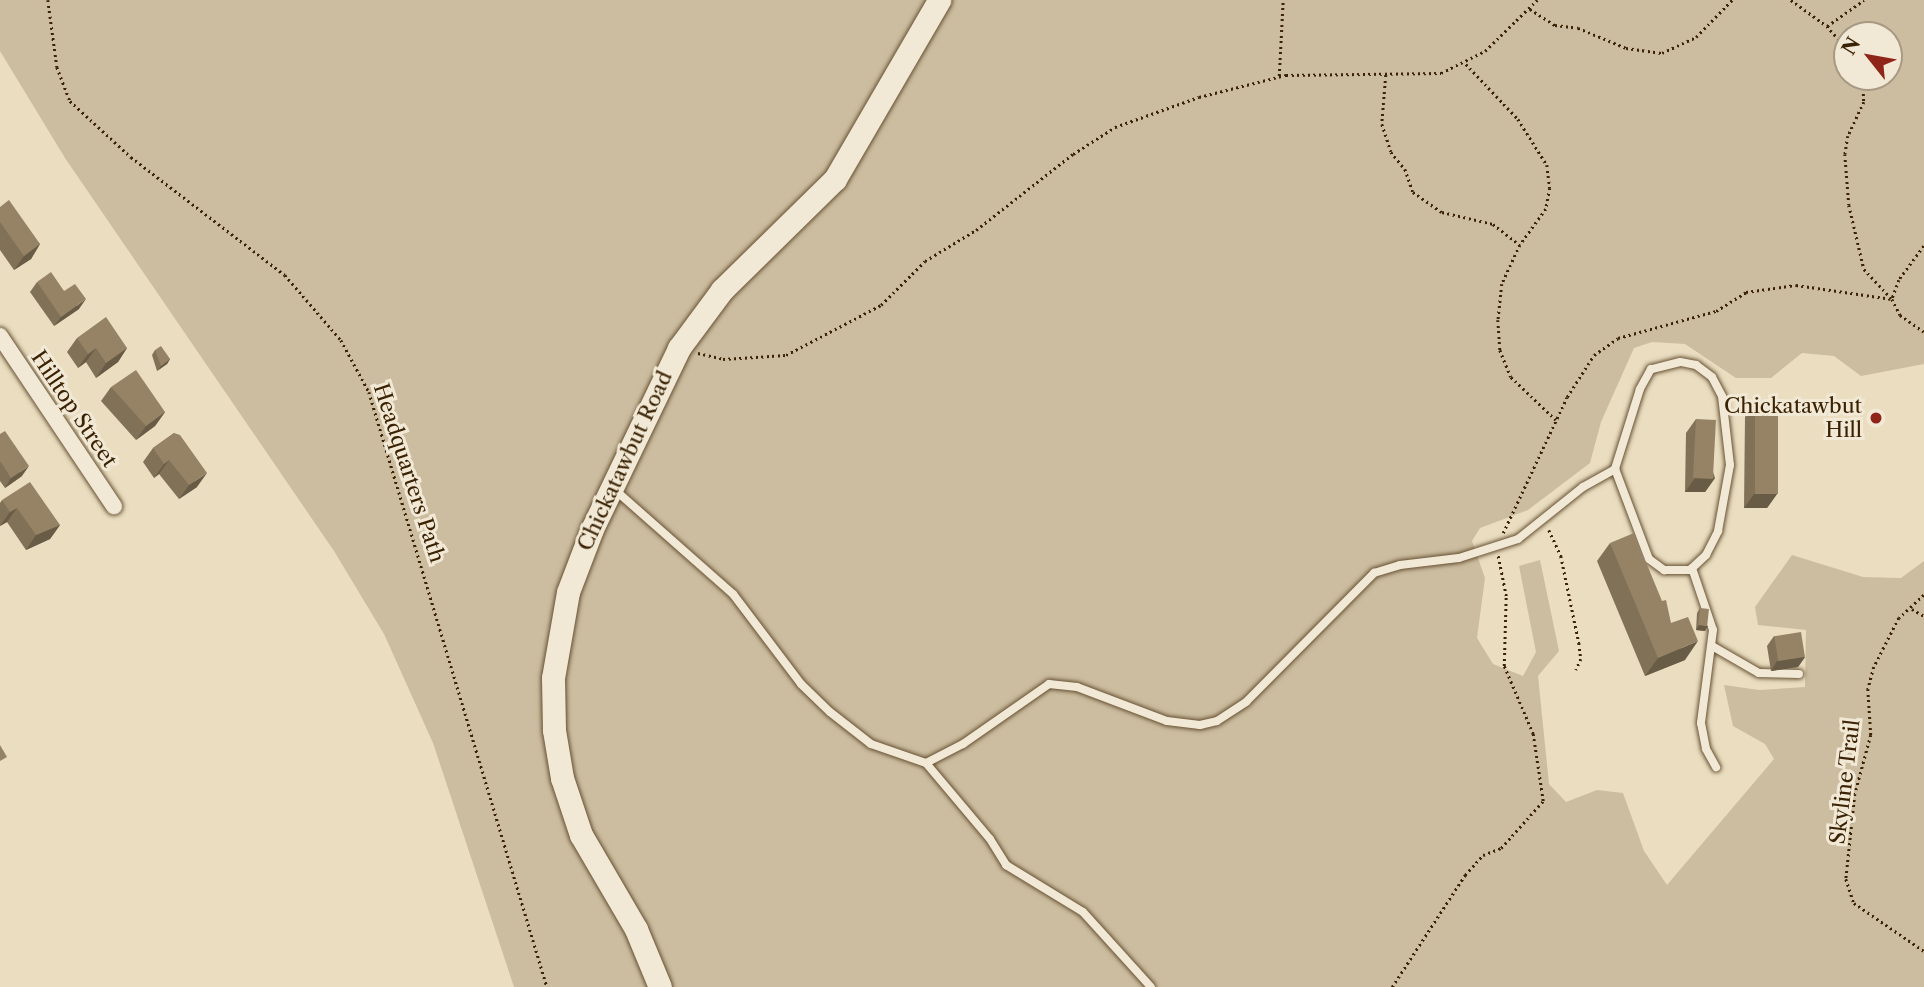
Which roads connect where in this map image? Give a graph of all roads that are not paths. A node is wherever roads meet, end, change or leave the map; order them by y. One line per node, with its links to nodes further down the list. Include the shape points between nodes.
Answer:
1 (939, 0): 4 (main road, Chickatawbut Road, via 835,179 722,290 679,348)
2 (0, 336): 5 (street, Hilltop Street)
3 (1615, 469): 6 (lane, via 1649,559 1668,571); 6 (lane, via 1640,389 1651,369 1680,362 1696,365 1712,377 1722,396 1731,465 1718,531 1706,555); 9 (lane, via 1543,521 1498,546 1374,573 1246,702 1217,721 1200,725 1167,721 1077,687 1049,684)
4 (612, 487): 9 (lane, via 733,594 801,684 845,725 881,749); 11 (main road, Chickatawbut Road, via 578,562 563,611 553,678 554,730 575,820 636,929)
5 (114, 506)
6 (1692, 568): 7 (lane, via 1709,607)
7 (1712, 646): 8 (lane, via 1765,675); 10 (lane, via 1702,723 1706,749)
8 (1799, 674)
9 (926, 763): 12 (lane, via 1006,864 1083,912)
10 (1716, 767)
11 (660, 987)
12 (1151, 987)

